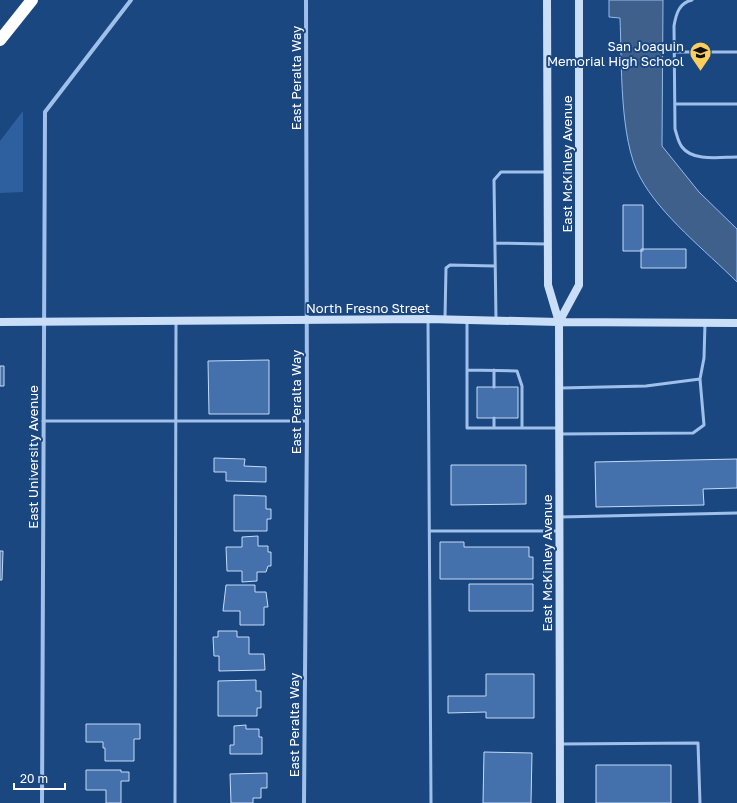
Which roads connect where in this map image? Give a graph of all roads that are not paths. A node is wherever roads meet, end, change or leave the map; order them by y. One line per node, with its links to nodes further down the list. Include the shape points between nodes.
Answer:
1 (32, 0): 7 (highway)
2 (131, 0): 24 (street, East University Avenue, via 45,112)
3 (306, 0): 18 (street, East Peralta Way)
4 (547, 0): 13 (main road, East McKinley Avenue)
5 (579, 0): 25 (main road, East McKinley Avenue, via 579,285)
6 (692, 0): 8 (lane, via 686,1 676,14)
7 (0, 40)
8 (674, 52): 9 (lane); 10 (lane)
9 (737, 52)
10 (675, 104): 11 (lane); 12 (lane, via 675,129 682,148 699,157)
11 (737, 104)
12 (737, 157)
13 (548, 172): 14 (lane, via 501,172 494,180); 15 (main road, East McKinley Avenue)
14 (495, 243): 15 (lane); 16 (lane)
15 (548, 244): 25 (main road, East McKinley Avenue, via 548,285)
16 (495, 266): 19 (lane, via 450,265 446,268); 22 (lane)
17 (428, 319): 18 (main road, North Fresno Street); 19 (main road, North Fresno Street); 42 (lane)
18 (306, 320): 21 (main road, North Fresno Street); 35 (street, East Peralta Way)
19 (445, 320): 20 (main road, North Fresno Street)
20 (467, 320): 22 (main road, North Fresno Street); 28 (lane)
21 (176, 321): 24 (main road, North Fresno Street); 36 (lane)
22 (496, 321): 25 (main road, North Fresno Street)
23 (0, 322): 24 (main road, North Fresno Street)
24 (44, 322): 34 (street, East University Avenue)
25 (559, 322): 26 (main road, North Fresno Street); 32 (main road, East McKinley Avenue)
26 (705, 323): 27 (main road, North Fresno Street); 30 (lane, via 704,358)
27 (737, 323)
28 (467, 370): 29 (lane); 37 (lane, via 467,428)
29 (494, 370): 31 (lane); 38 (lane, via 517,371 522,386)
30 (700, 379): 32 (lane, via 646,386); 39 (lane, via 704,425 693,433)
31 (494, 387)
32 (559, 388): 39 (main road, East McKinley Avenue)
33 (494, 418): 37 (lane)
34 (43, 421): 36 (lane); 45 (street, East University Avenue)
35 (307, 421): 36 (lane); 47 (street, East Peralta Way)
36 (175, 422): 46 (lane)
37 (494, 427): 38 (lane)
38 (522, 427): 39 (lane)
39 (559, 431): 41 (main road, East McKinley Avenue)
40 (737, 513): 41 (lane)
41 (559, 517): 43 (main road, East McKinley Avenue)
42 (430, 531): 43 (lane); 48 (lane)
43 (559, 531): 44 (main road, East McKinley Avenue)
44 (560, 744): 49 (main road, East McKinley Avenue); 50 (lane, via 698,743)
45 (42, 803)
46 (175, 803)
47 (304, 803)
48 (432, 803)
49 (560, 803)
50 (700, 803)

